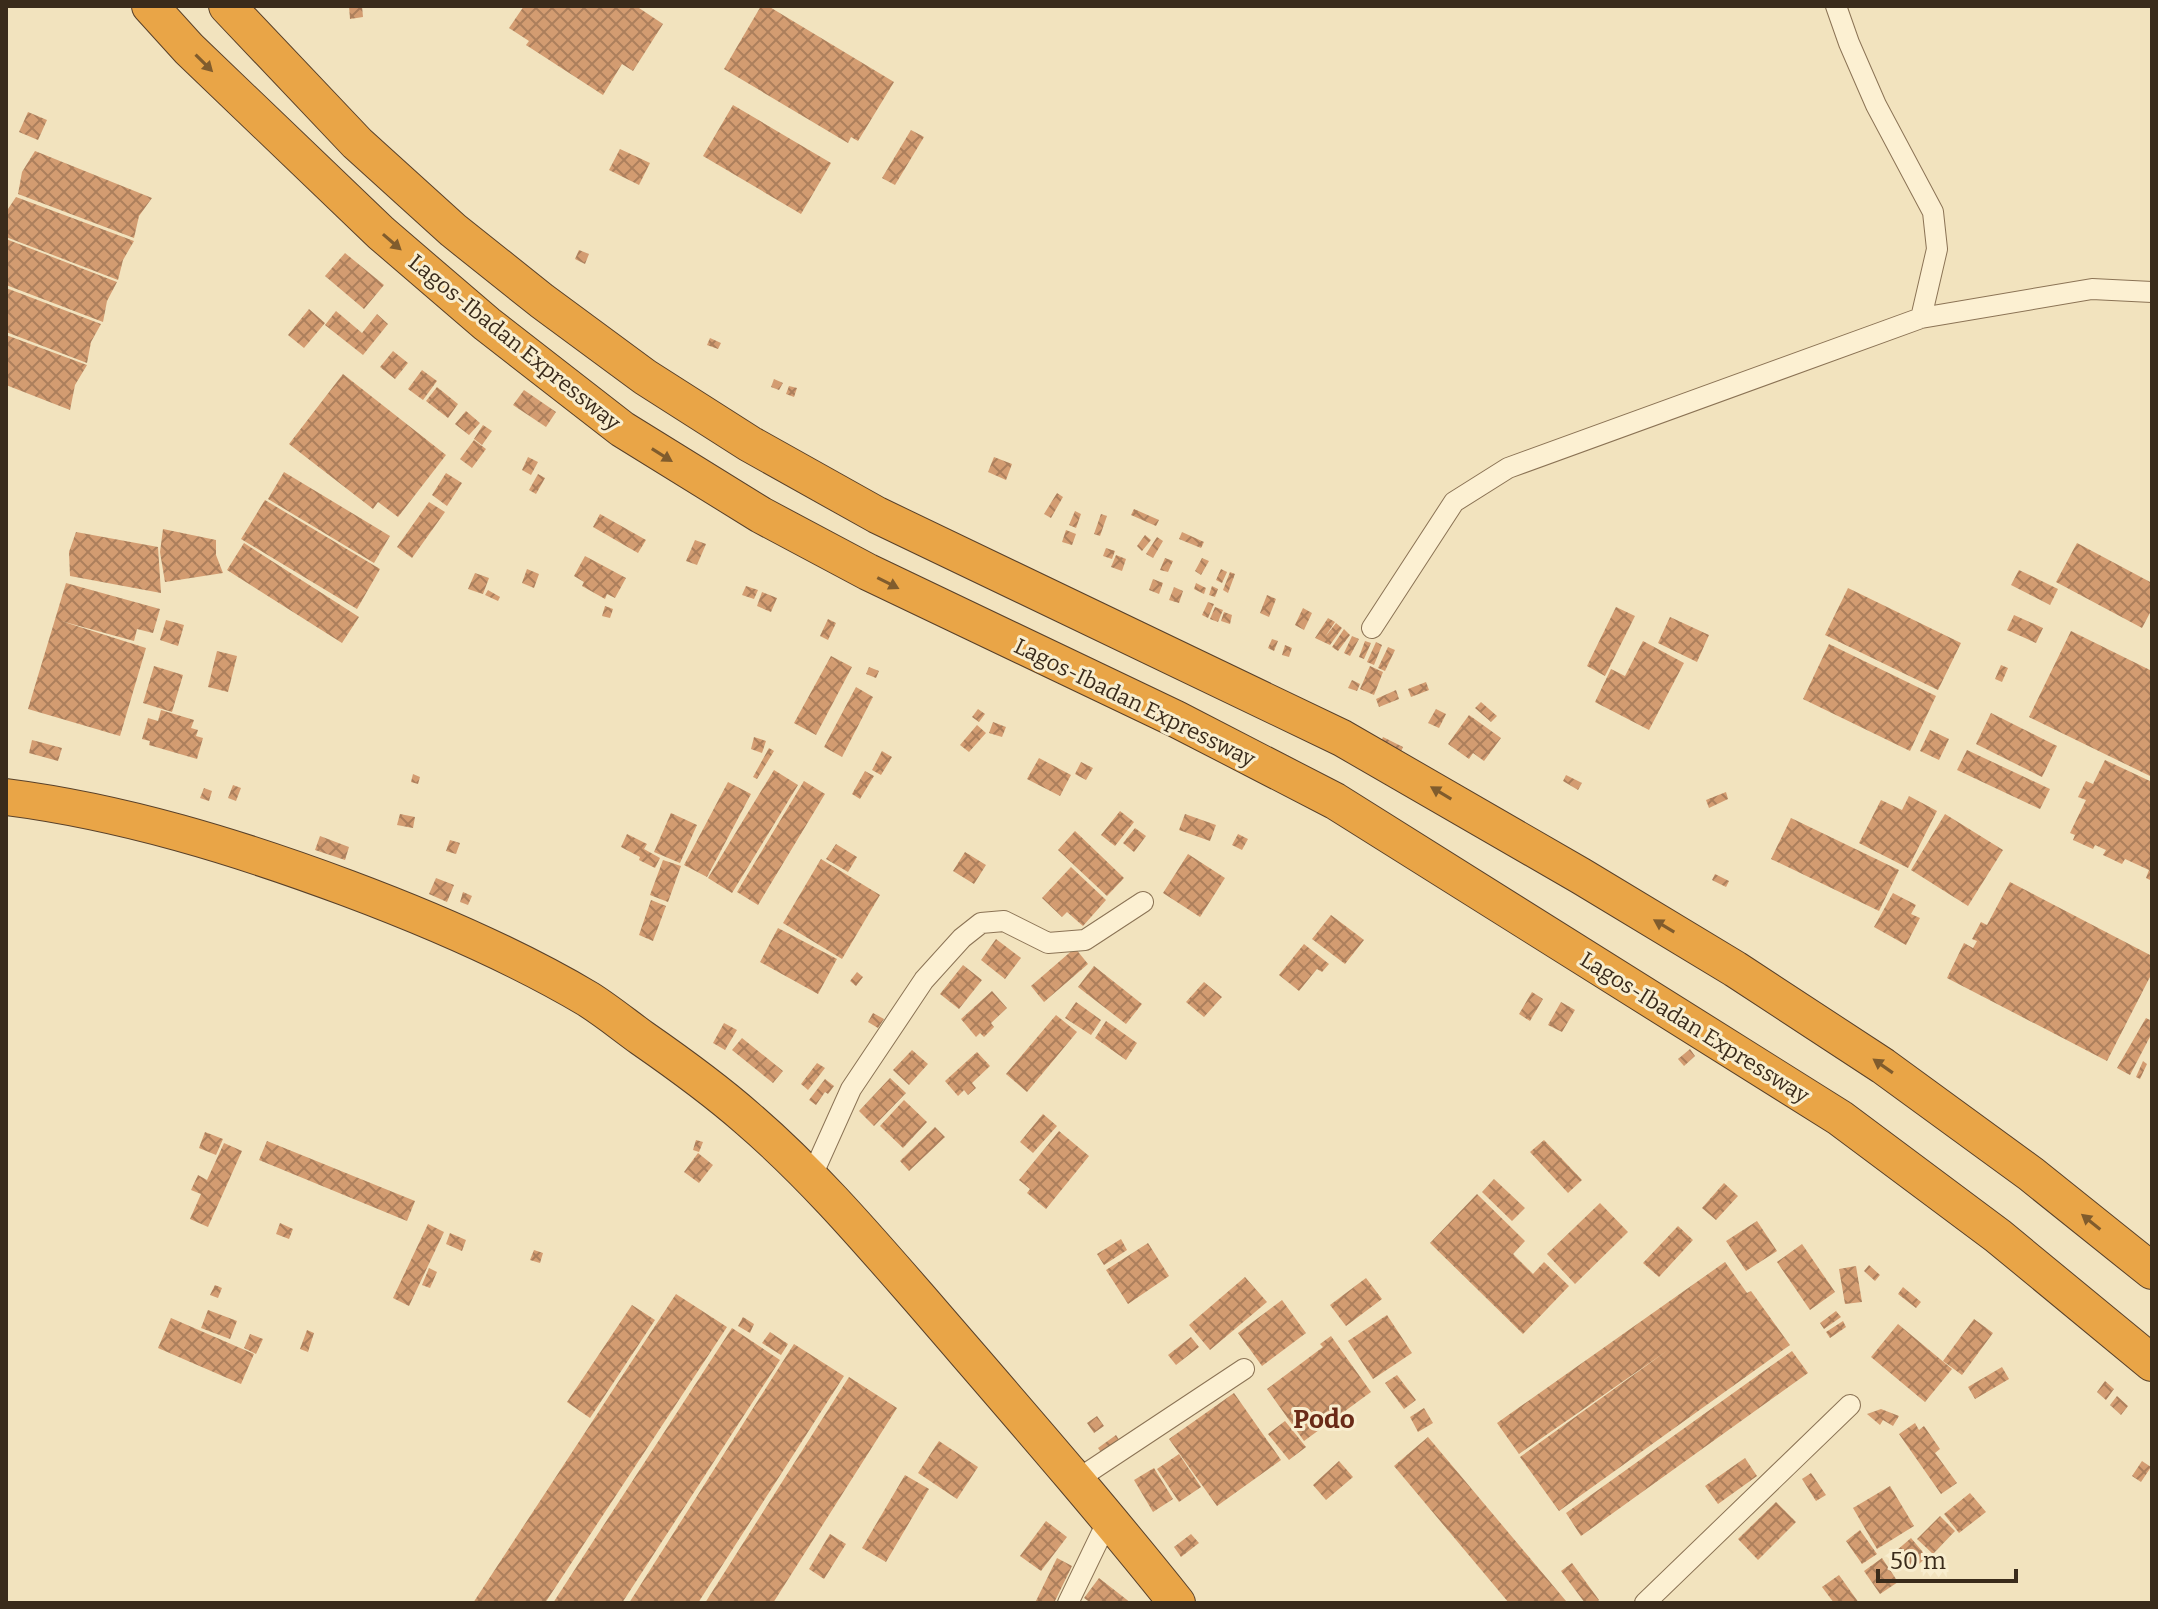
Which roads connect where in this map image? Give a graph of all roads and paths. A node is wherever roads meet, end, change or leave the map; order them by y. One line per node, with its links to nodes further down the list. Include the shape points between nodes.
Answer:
1 (150, 6): 11 (highway, Lagos-Ibadan Expressway, one-way to 11, via 381,233 622,429 761,515 868,572 1335,801 1840,1118 1998,1236)
2 (227, 6): 10 (highway, one-way to 2, via 1883,1066 1569,869 1342,738 877,515 645,377 443,221 357,143)
3 (1836, 6): 5 (street, via 1876,105 1933,212 1937,249)
4 (2152, 292): 5 (street, via 2092,289)
5 (1921, 318): 6 (street, via 1508,468 1454,502)
6 (1372, 628)
7 (6, 797): 9 (highway, via 114,816 274,861 469,938 591,1001 687,1069)
8 (1143, 902): 9 (street, via 1085,940 1048,943 1004,921 981,923 962,938 924,980 851,1089)
9 (811, 1178): 14 (highway)
10 (2152, 1271)
11 (2152, 1363)
12 (1244, 1369): 14 (street)
13 (1850, 1405): 18 (street)
14 (1075, 1481): 15 (highway)
15 (1109, 1518): 16 (street); 17 (highway)
16 (1068, 1603)
17 (1177, 1603)
18 (1645, 1603)

